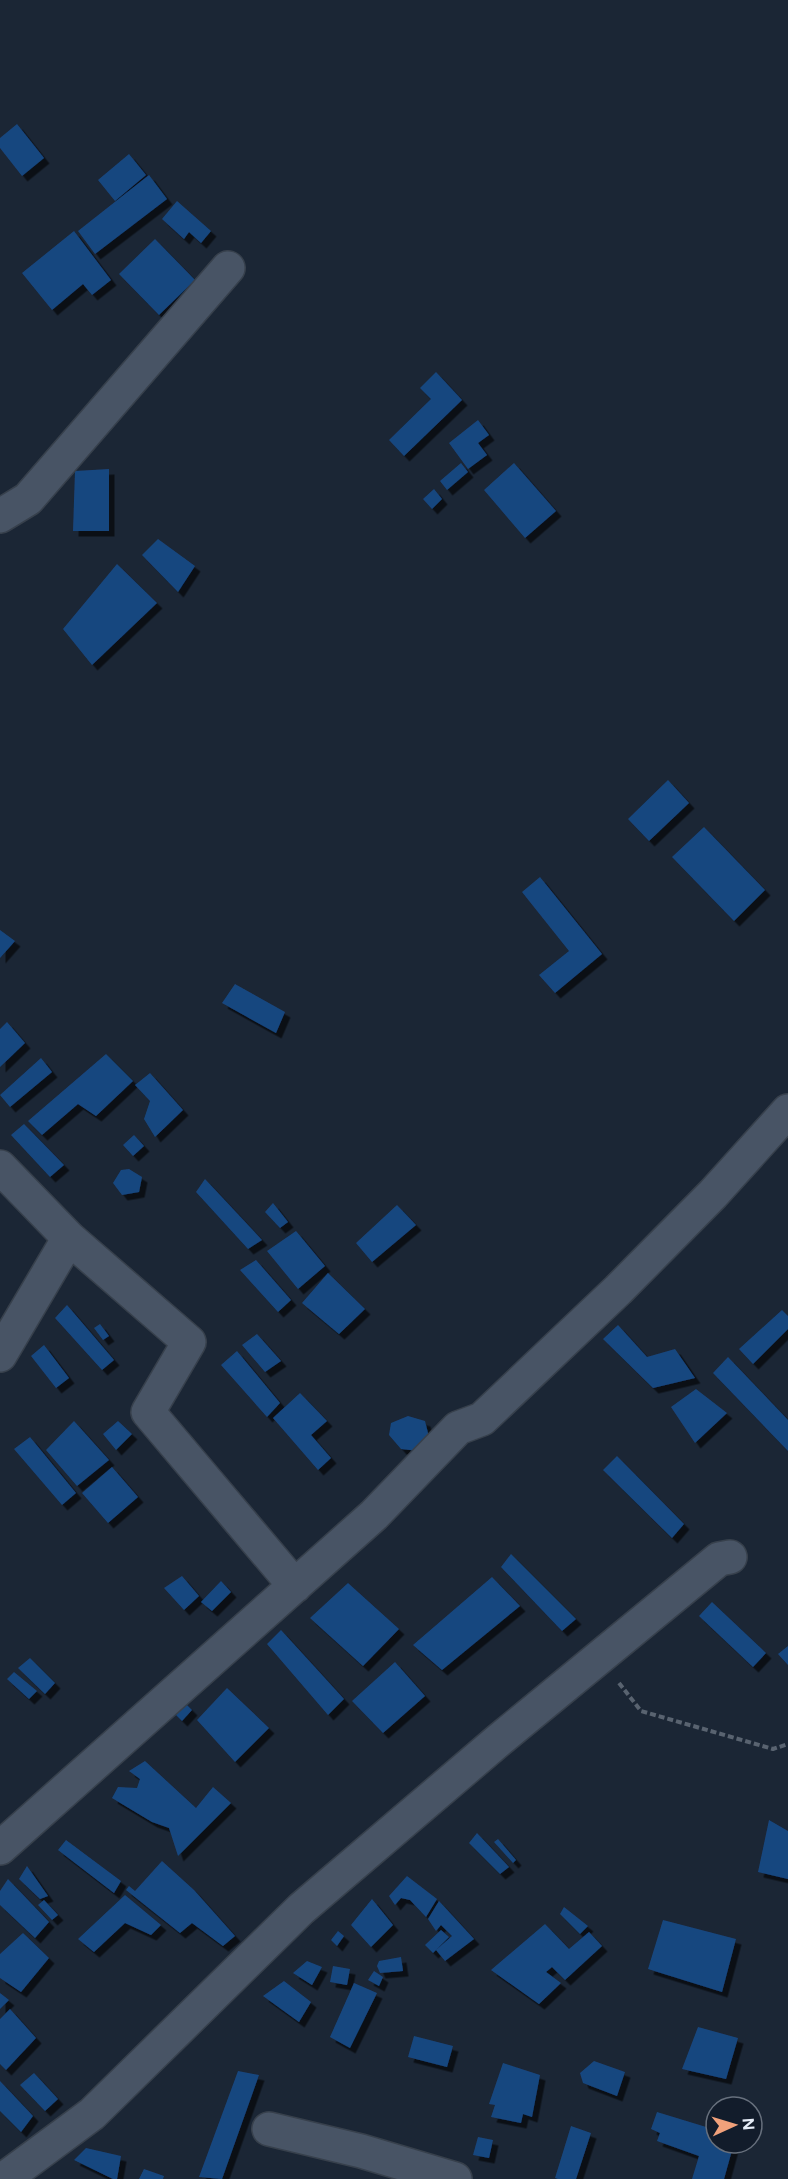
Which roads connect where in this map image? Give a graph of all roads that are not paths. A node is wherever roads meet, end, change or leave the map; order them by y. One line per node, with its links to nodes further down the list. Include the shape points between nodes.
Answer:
1 (228, 268): 2 (street, via 28,499)
2 (0, 516)
3 (788, 1111): 8 (street, via 713,1194 609,1298 482,1419 458,1428 374,1515)
4 (0, 1167): 5 (street)
5 (69, 1238): 6 (street); 8 (street, via 189,1342 148,1412)
6 (0, 1355)
7 (730, 1557): 12 (street, via 719,1559 598,1658 301,1909 92,2114)
8 (295, 1586): 9 (street)
9 (0, 1848)
10 (269, 2129): 11 (street)
11 (357, 2165): 13 (street)
12 (4, 2179)
13 (455, 2179)

